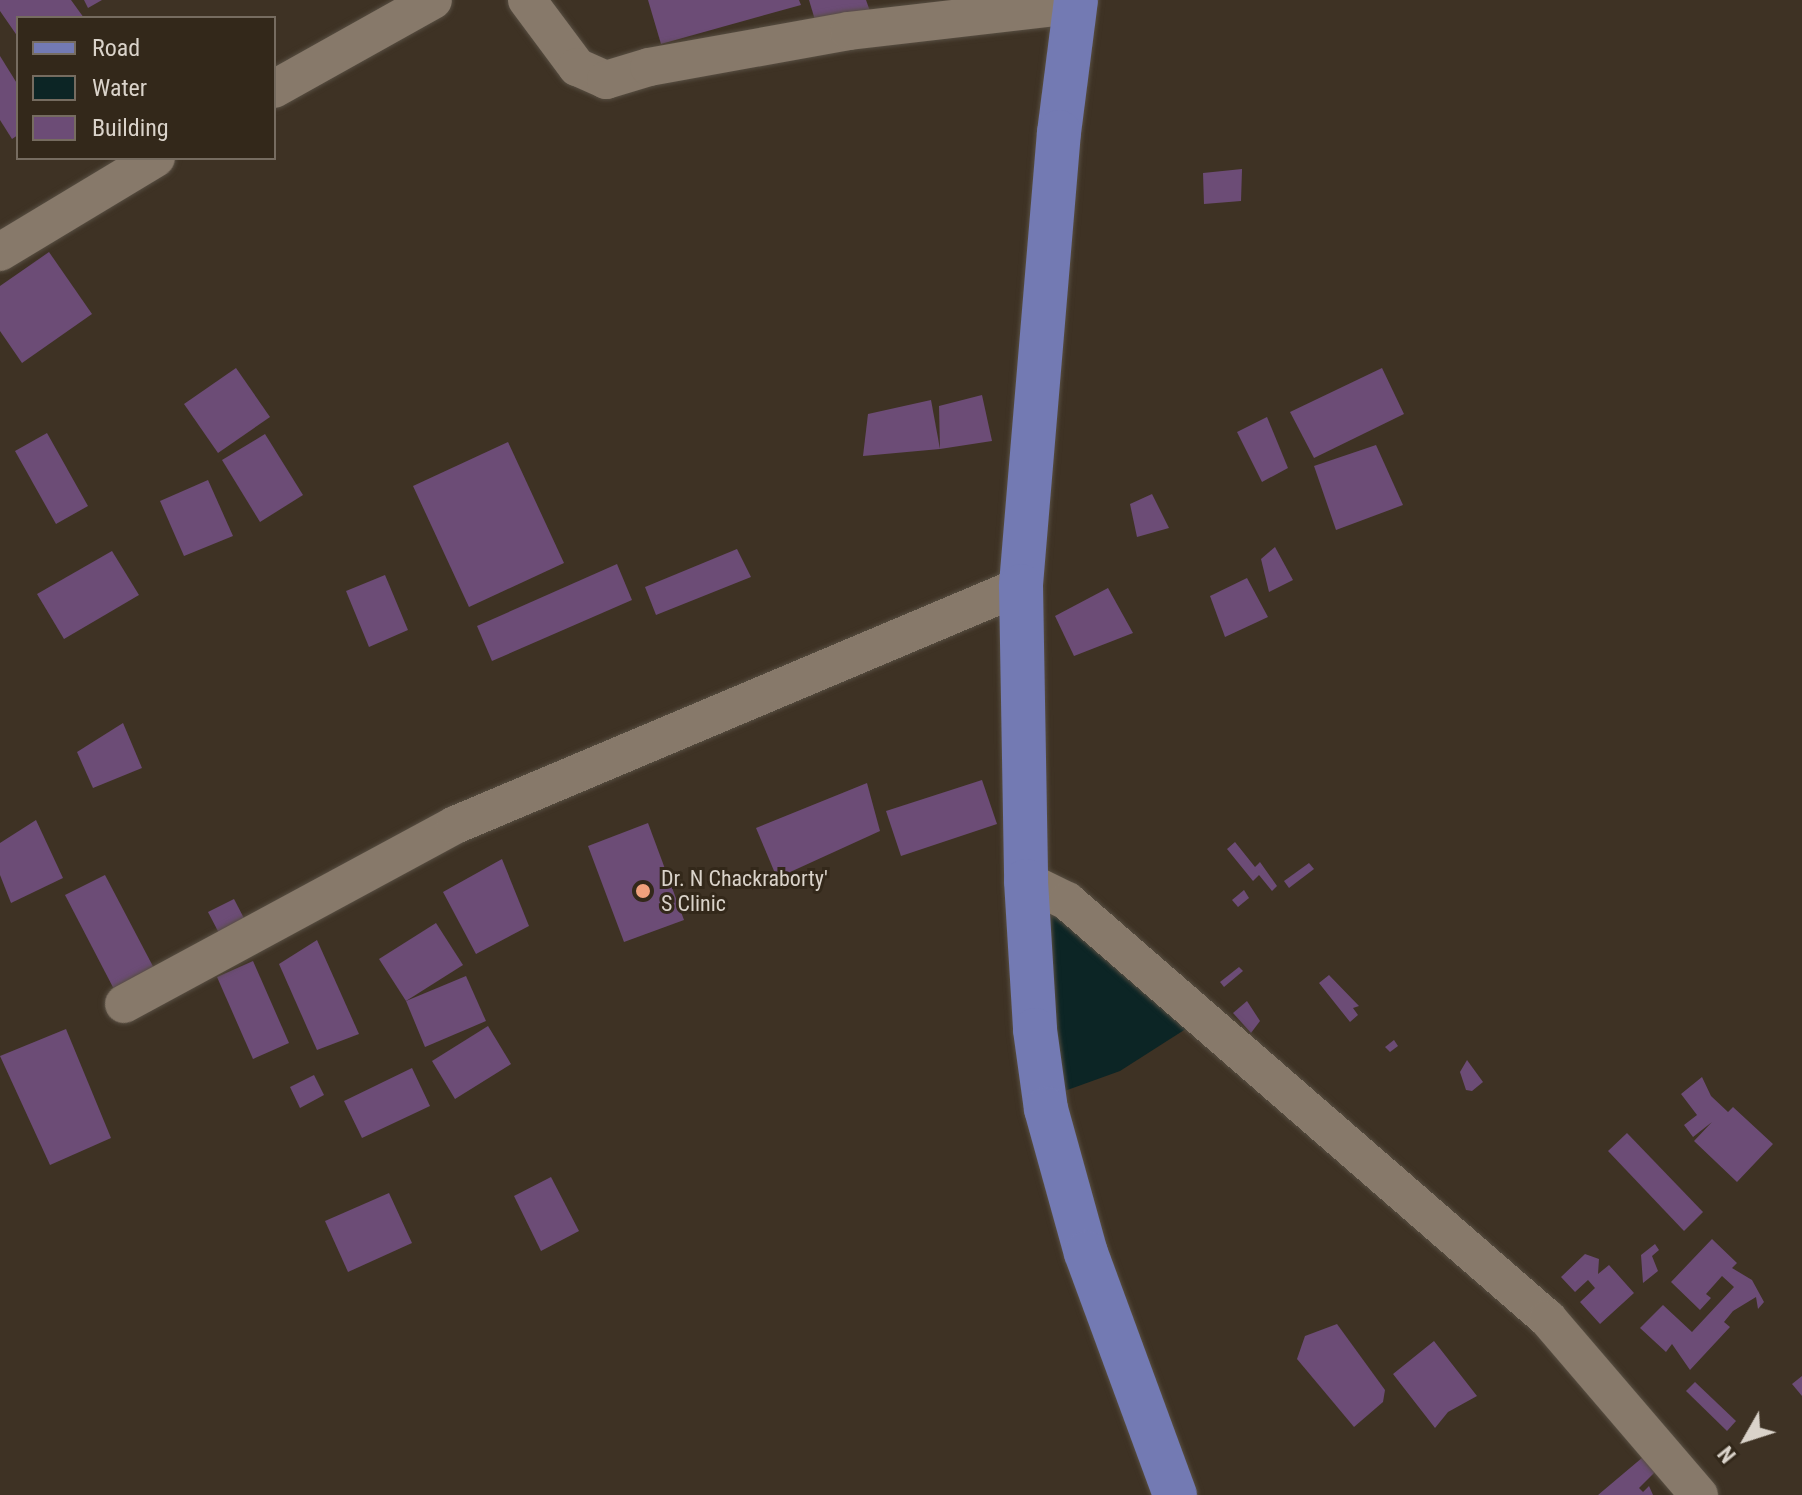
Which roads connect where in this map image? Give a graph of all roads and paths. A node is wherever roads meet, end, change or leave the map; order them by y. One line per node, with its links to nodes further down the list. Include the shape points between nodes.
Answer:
1 (433, 0): 4 (street)
2 (527, 0): 3 (street, via 577,67 606,80 649,67 849,31)
3 (1075, 3): 7 (main road, via 1049,238)
4 (276, 88)
5 (153, 160): 6 (street)
6 (0, 252)
7 (1021, 586): 8 (main road); 9 (street, via 455,825)
8 (1026, 881): 10 (main road, via 1046,1109 1086,1253); 11 (street, via 1067,901 1548,1319)
9 (124, 1004)
10 (1175, 1495)
11 (1699, 1495)

